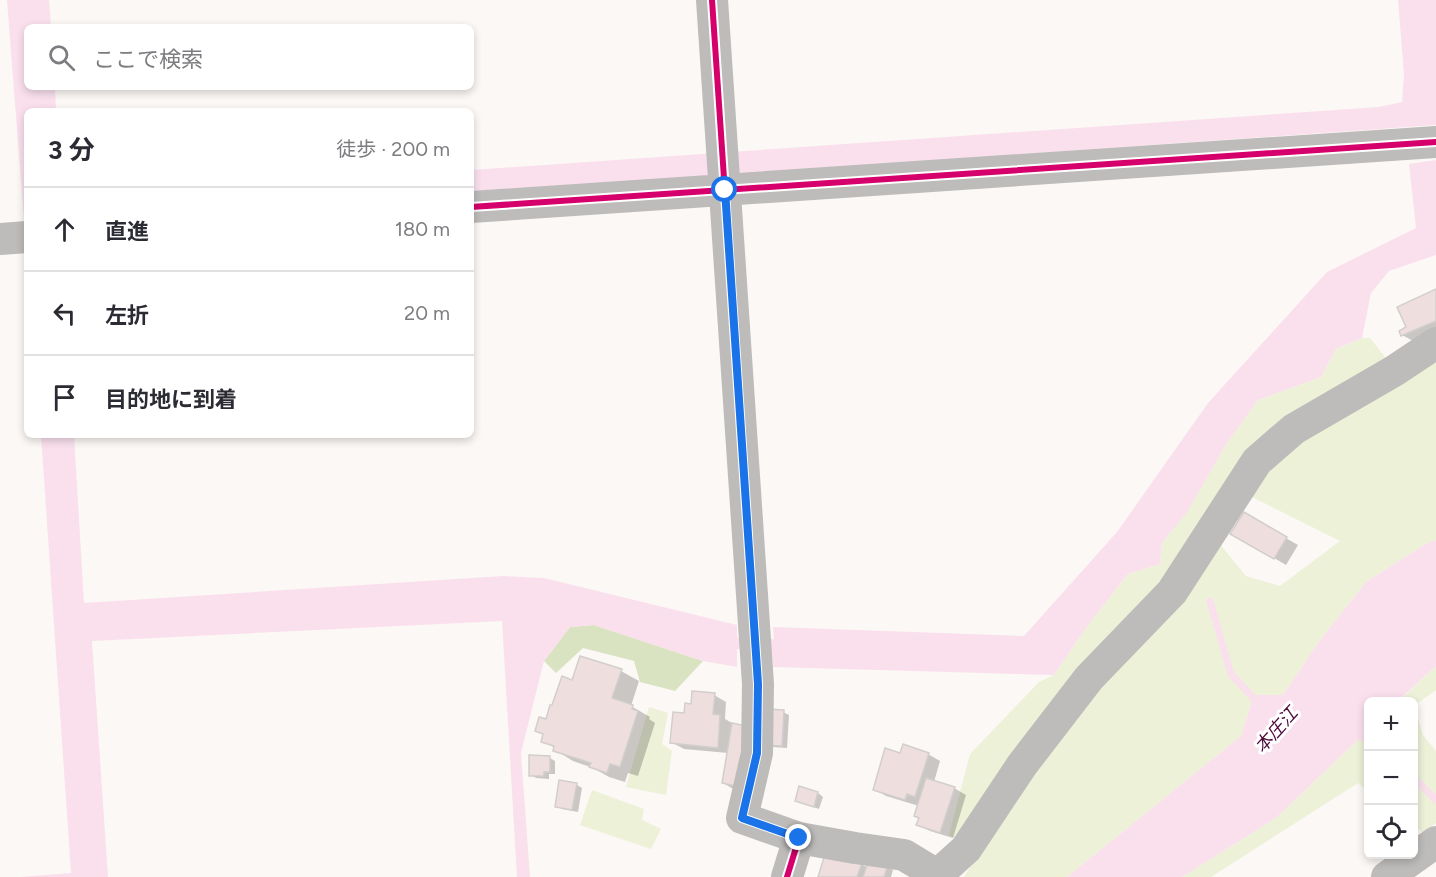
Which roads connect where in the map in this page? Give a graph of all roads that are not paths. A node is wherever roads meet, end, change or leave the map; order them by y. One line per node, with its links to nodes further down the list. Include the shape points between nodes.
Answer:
1 (712, 0): 3 (street)
2 (1436, 142): 3 (street)
3 (725, 185): 4 (street); 8 (street, via 758,684 757,753 742,818)
4 (474, 207)
5 (24, 237): 6 (street)
6 (0, 239)
7 (1436, 343): 10 (street, via 1294,429 1257,461 1172,592 1089,678 1022,765 966,849)
8 (799, 838): 10 (street, via 904,855); 11 (street)
9 (1436, 842): 12 (street)
10 (936, 876)
11 (787, 877)
12 (1387, 877)

